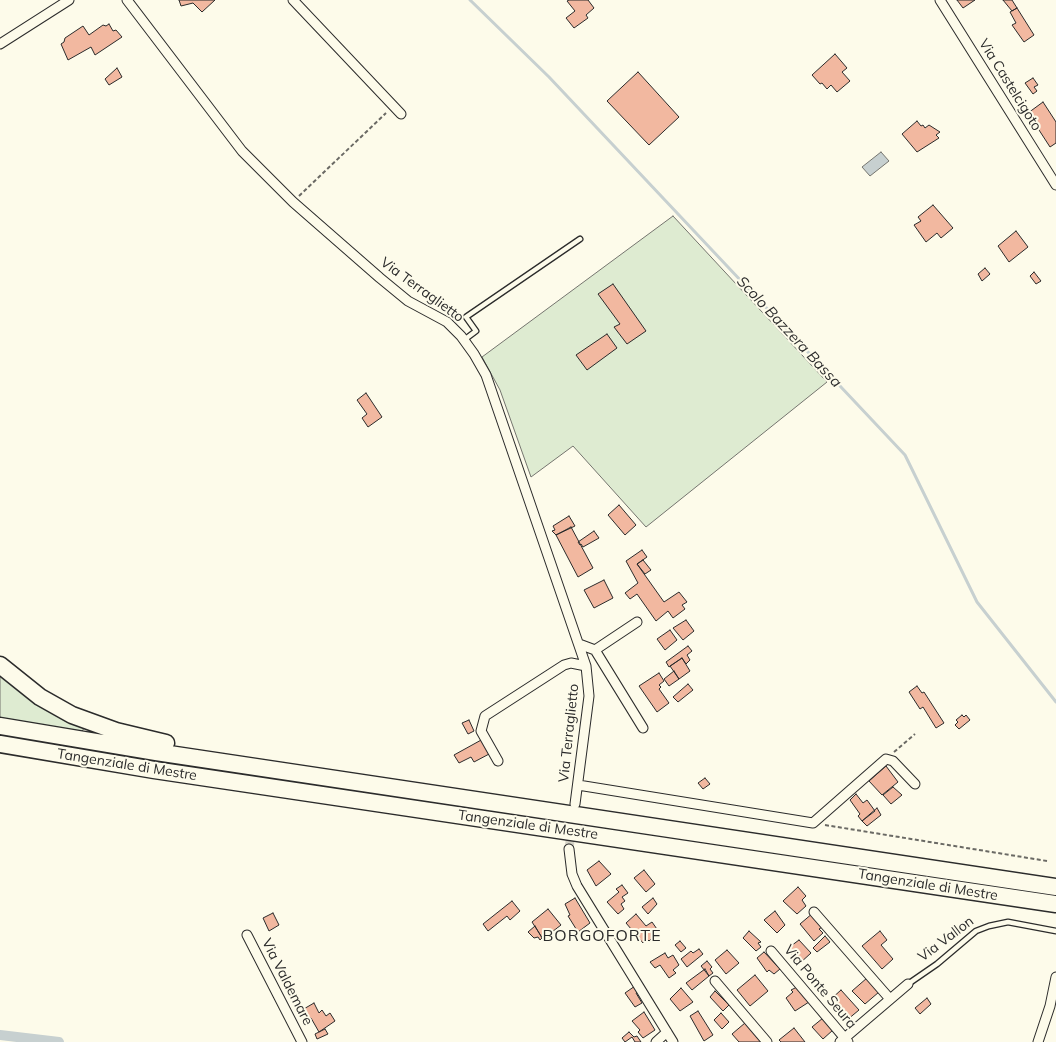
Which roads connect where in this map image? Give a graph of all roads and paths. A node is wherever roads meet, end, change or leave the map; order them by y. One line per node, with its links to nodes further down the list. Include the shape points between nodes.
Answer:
1 (70, 0): 5 (street)
2 (127, 0): 9 (street, Via Terraglietto, via 242,151)
3 (293, 0): 6 (street)
4 (940, 0): 8 (street, Via Castelcigoto)
5 (0, 44)
6 (394, 106): 7 (street); 9 (path)
7 (401, 114)
8 (1056, 185)
9 (293, 202): 11 (street, Via Terraglietto, via 408,301 447,322)
10 (580, 239): 11 (lane, via 466,317 476,331)
11 (464, 340): 13 (street, Via Terraglietto, via 486,375)
12 (637, 622): 14 (street)
13 (579, 644): 14 (street); 16 (street, Via Terraglietto)
14 (595, 650): 18 (street)
15 (0, 665): 23 (highway, via 40,697 85,720 132,736 188,747)
16 (586, 666): 22 (street, Via Terraglietto, via 564,665 484,716 481,732); 25 (street, Via Terraglietto, via 589,696)
17 (0, 726): 23 (highway, Tangenziale di Mestre)
18 (644, 728)
19 (915, 734): 21 (path)
20 (0, 744): 31 (highway, Tangenziale di Mestre)
21 (886, 759): 24 (street, via 893,761); 27 (street)
22 (498, 761)
23 (235, 764): 30 (highway, Tangenziale di Mestre)
24 (915, 784)
25 (578, 785): 26 (street, Via Terraglietto); 27 (street)
26 (575, 804)
27 (813, 823): 29 (path)
28 (569, 849): 40 (street, via 572,874 578,886)
29 (1047, 861)
30 (1056, 887)
31 (1056, 904)
32 (814, 912): 39 (street)
33 (1056, 931): 38 (lane, Via Vallon, via 1008,922 989,926 976,931)
34 (247, 935): 42 (street, Via Valdemare)
35 (771, 951): 41 (street, Via Ponte Seura)
36 (1056, 977): 46 (street)
37 (715, 981): 45 (street)
38 (908, 984): 39 (street, Via Vallon)
39 (890, 1000): 41 (street, Via Vallon)
40 (667, 1032): 43 (street); 44 (street)
41 (845, 1041)
42 (302, 1042)
43 (656, 1042)
44 (673, 1042)
45 (768, 1042)
46 (1038, 1042)

